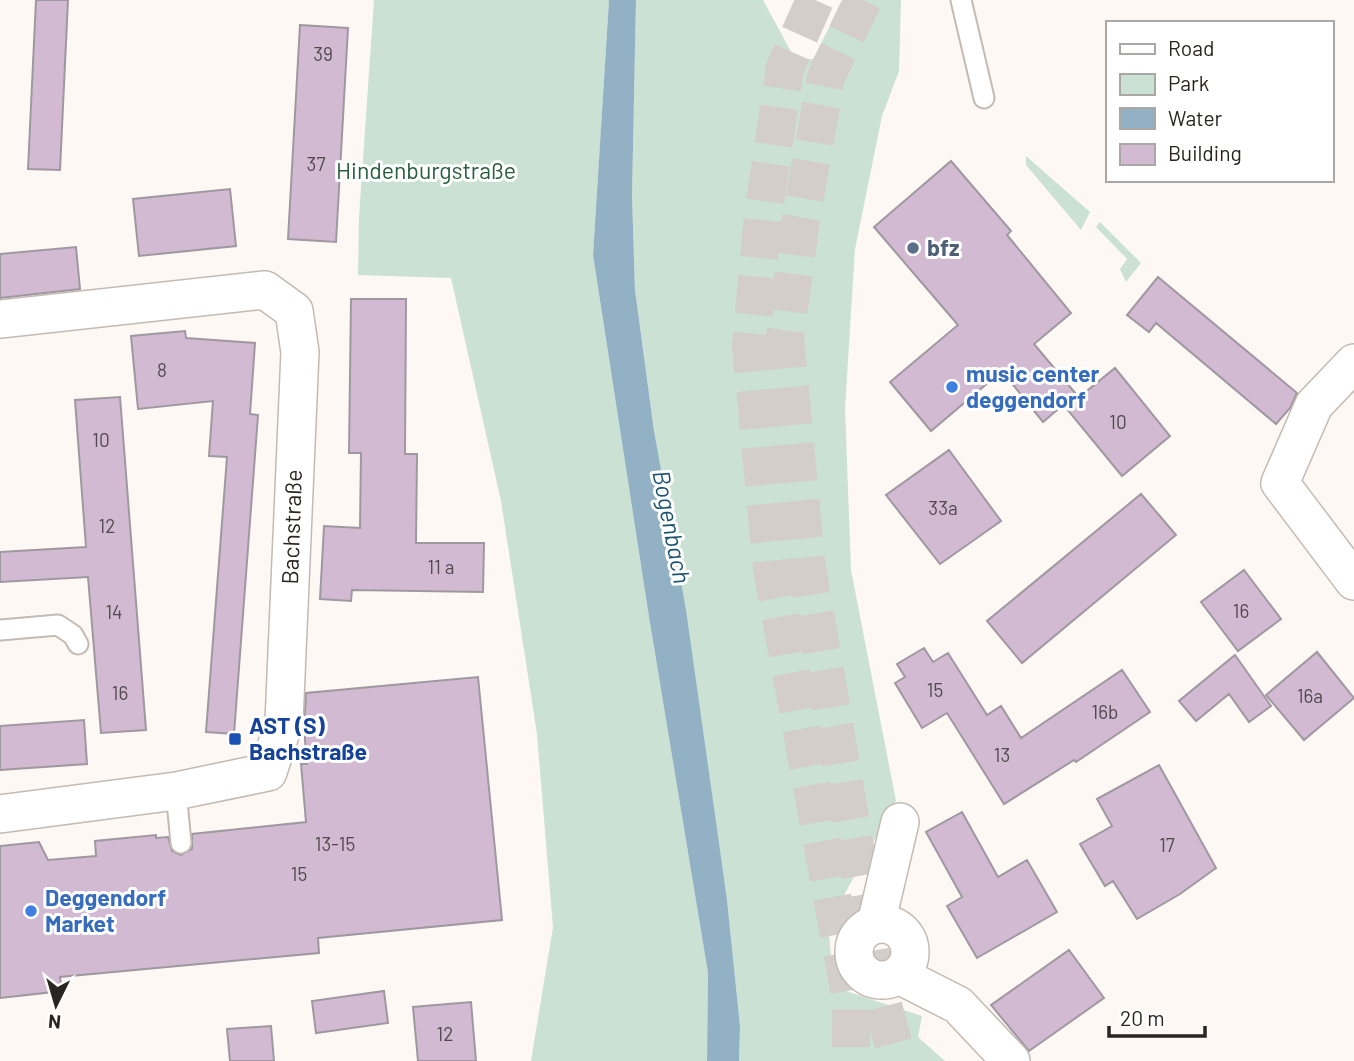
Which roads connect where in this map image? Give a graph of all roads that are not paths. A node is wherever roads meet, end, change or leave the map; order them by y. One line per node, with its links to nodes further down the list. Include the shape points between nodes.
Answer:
1 (961, 0): 2 (lane)
2 (984, 98)
3 (0, 319): 8 (street, Bachstraße, via 265,290 294,311 300,352 284,722 268,772)
4 (1354, 363): 5 (street, via 1314,405 1280,483)
5 (1354, 581)
6 (0, 630): 7 (lane, via 58,625)
7 (78, 644)
8 (176, 791): 9 (street, Bachstraße); 11 (lane)
9 (0, 814)
10 (900, 822): 12 (street, via 876,924 859,934 855,961 873,979 899,975 958,1005)
11 (181, 843)
12 (1012, 1061)

